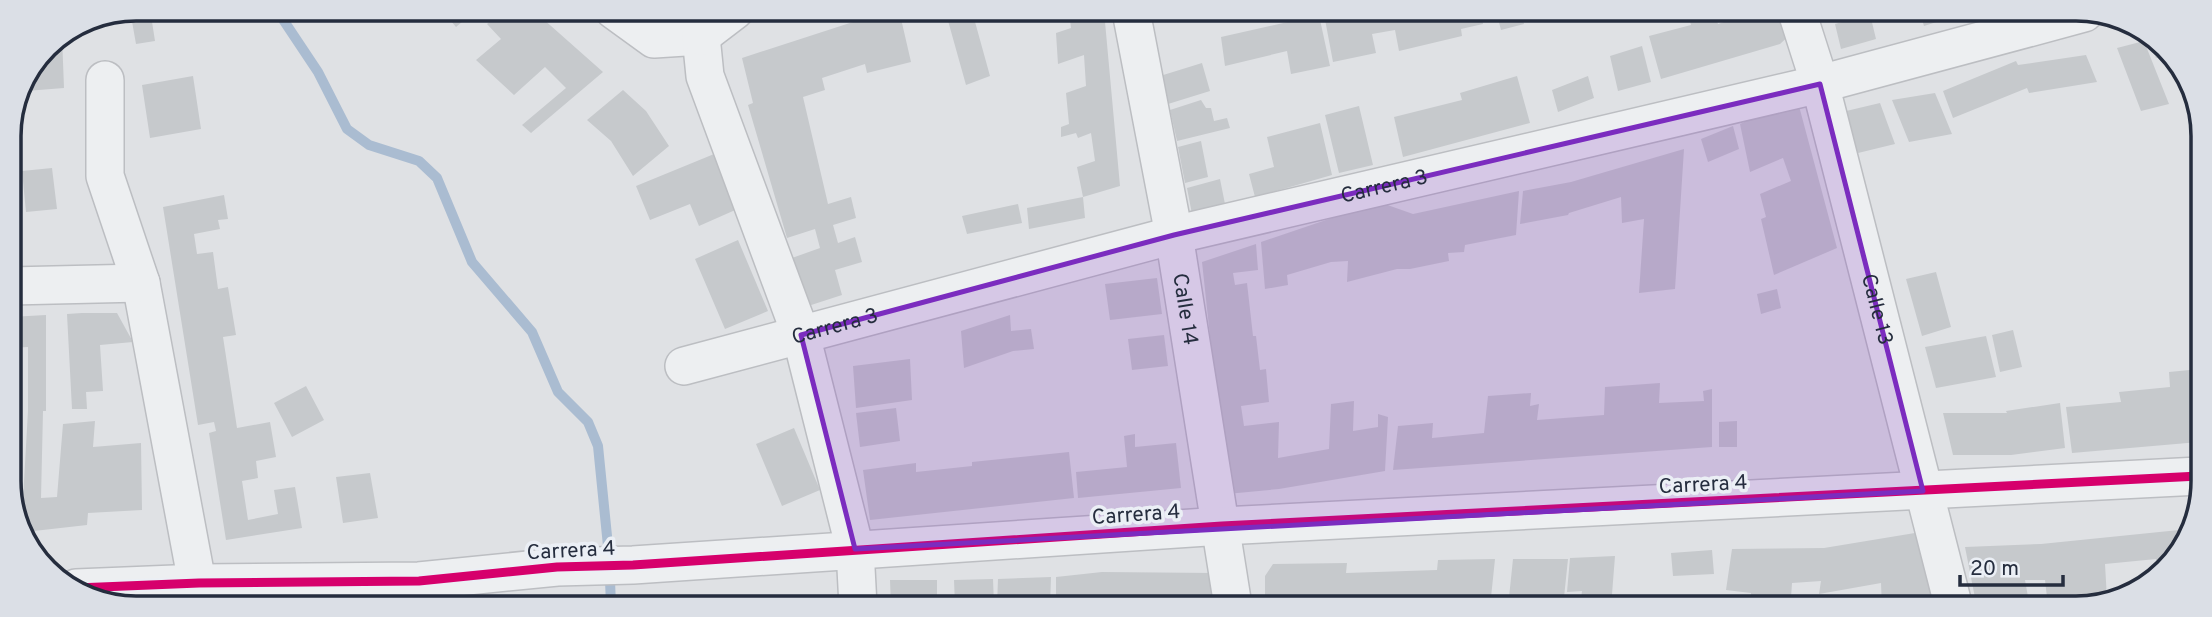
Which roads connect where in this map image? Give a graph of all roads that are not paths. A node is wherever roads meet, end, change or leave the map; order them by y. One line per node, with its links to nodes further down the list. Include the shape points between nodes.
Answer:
1 (629, 21): 6 (street, via 654,39)
2 (721, 21): 6 (street)
3 (1133, 21): 9 (street, Calle 14)
4 (1800, 21): 8 (street, Calle 13)
5 (2054, 21): 8 (street, Carrera 3)
6 (701, 36): 12 (street, via 705,76)
7 (105, 80): 10 (street, via 105,176)
8 (1820, 84): 9 (street, Carrera 3); 15 (street, Calle 13)
9 (1174, 235): 12 (street, Carrera 3); 16 (street, Calle 14)
10 (141, 284): 11 (street); 19 (street)
11 (21, 286)
12 (801, 335): 13 (street, Carrera 3); 17 (street)
13 (684, 366)
14 (2191, 476): 15 (street, Carrera 4)
15 (1923, 491): 16 (street, Carrera 4); 22 (street, Calle 13)
16 (1222, 526): 17 (street, Carrera 4); 21 (street, Calle 14)
17 (855, 549): 19 (street, Carrera 4); 20 (street)
18 (98, 589): 19 (street, Carrera 4)
19 (200, 594)
20 (857, 596)
21 (1232, 596)
22 (1951, 596)

